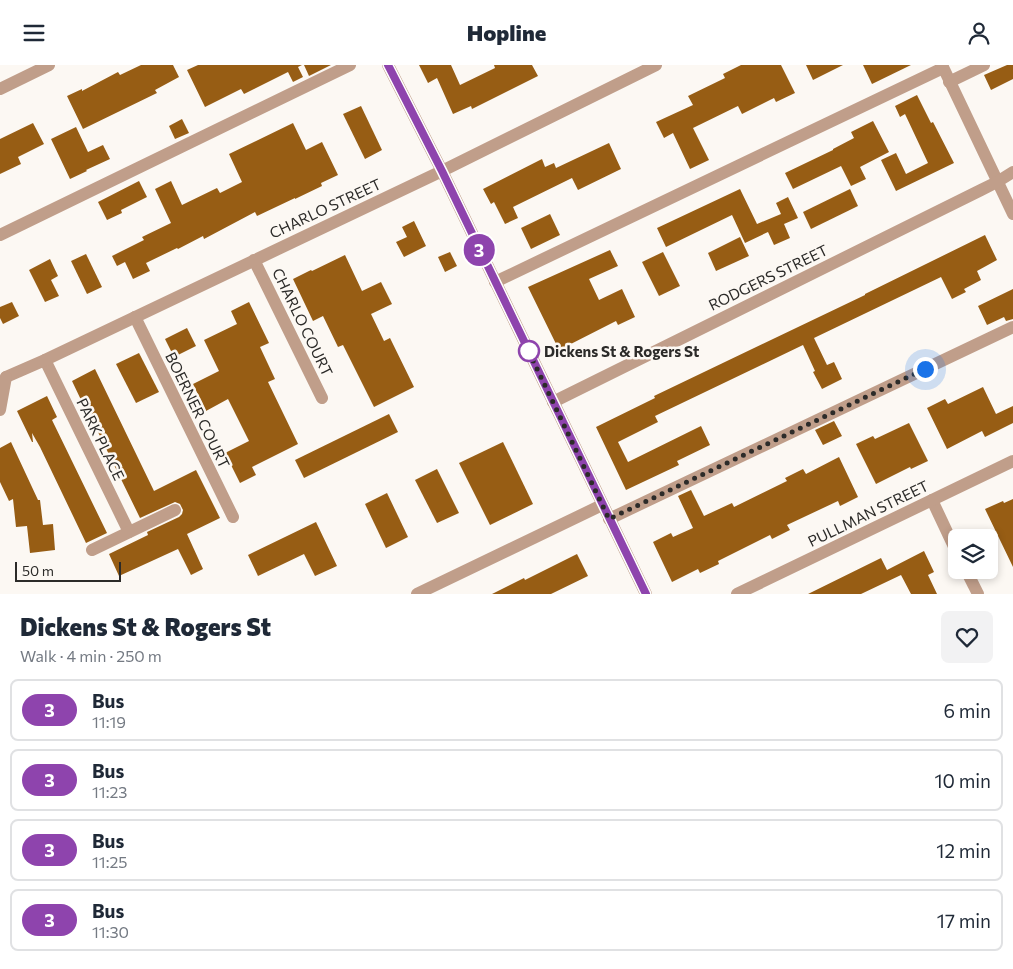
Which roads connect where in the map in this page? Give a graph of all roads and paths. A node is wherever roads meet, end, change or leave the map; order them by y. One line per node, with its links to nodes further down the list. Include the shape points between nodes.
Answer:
1 (49, 65): 8 (street)
2 (350, 65): 13 (street)
3 (388, 65): 9 (street)
4 (656, 65): 9 (street, CHARLO STREET)
5 (984, 65): 7 (street)
6 (942, 67): 7 (street); 15 (street)
7 (949, 82): 11 (street)
8 (0, 89)
9 (442, 171): 14 (street, CHARLO STREET); 15 (street)
10 (1013, 171): 11 (street, RODGERS STREET)
11 (997, 181): 12 (street); 21 (street, RODGERS STREET)
12 (1013, 214)
13 (0, 235)
14 (254, 260): 16 (street, CHARLO STREET); 20 (street, CHARLO COURT)
15 (495, 282): 21 (street)
16 (135, 317): 18 (street, CHARLO STREET); 27 (street, BOERNER COURT)
17 (1013, 327): 28 (street)
18 (45, 360): 19 (street, CHARLO STREET); 29 (street, PARK PLACE)
19 (3, 374): 22 (street)
20 (322, 398)
21 (553, 402): 25 (street)
22 (0, 410)
23 (1013, 461): 24 (street, PULLMAN STREET)
24 (932, 500): 30 (street); 35 (street, PULLMAN STREET)
25 (602, 505): 28 (street); 33 (street)
26 (175, 510): 29 (street)
27 (232, 517)
28 (609, 519): 34 (street)
29 (129, 532): 31 (street)
30 (948, 534)
31 (92, 550)
32 (970, 579): 36 (street)
33 (417, 594)
34 (646, 594)
35 (737, 594)
36 (978, 594)

